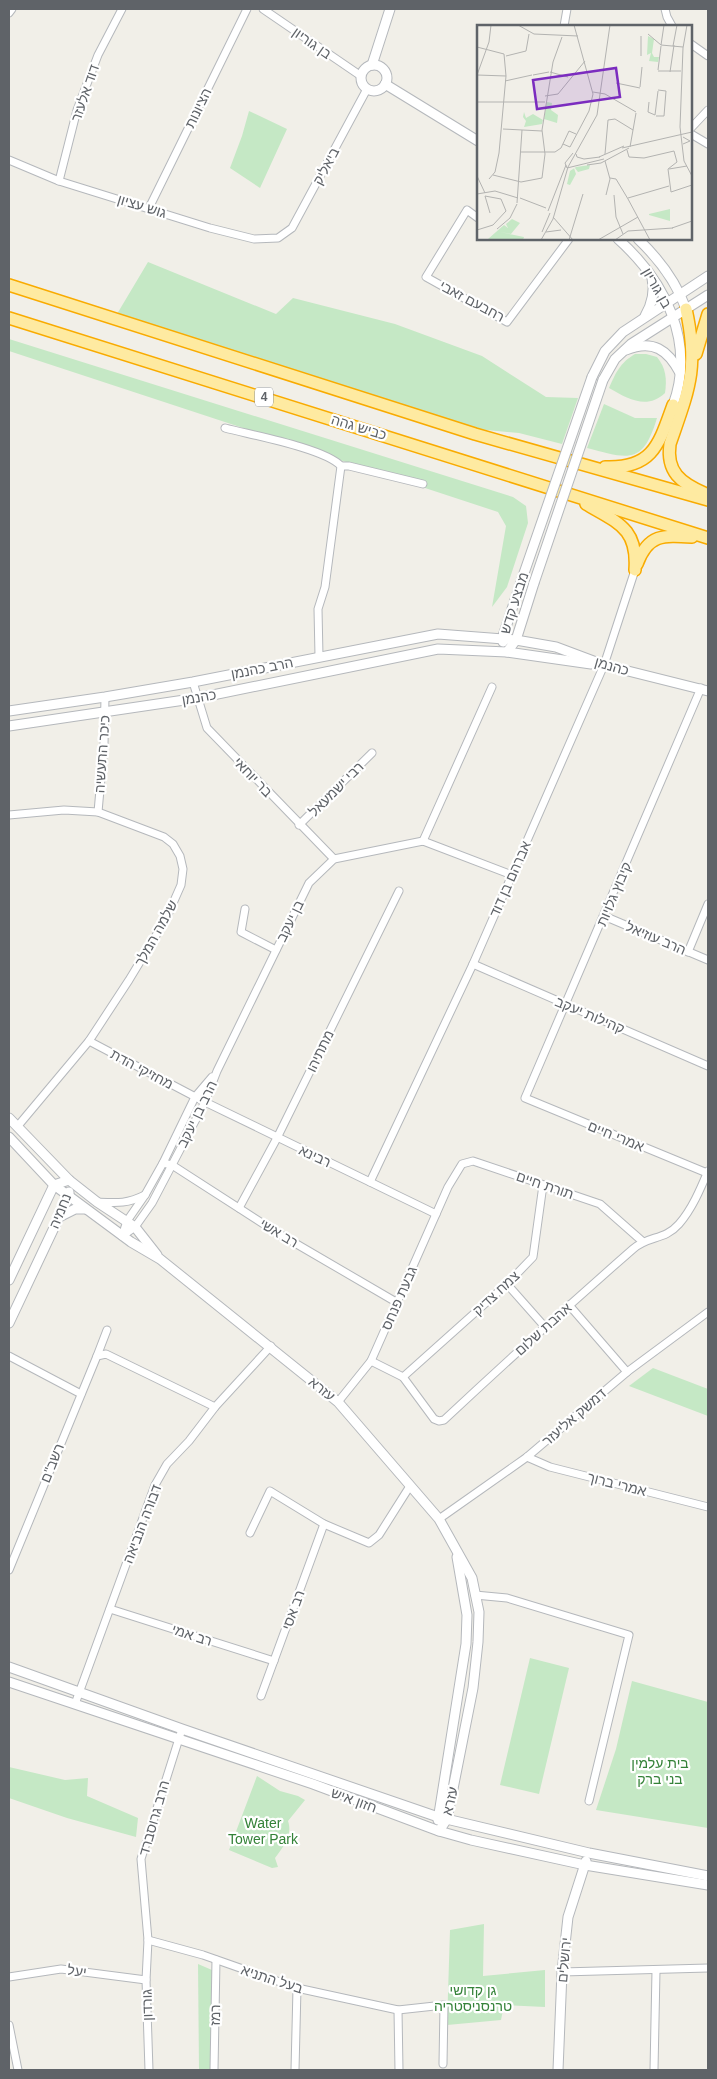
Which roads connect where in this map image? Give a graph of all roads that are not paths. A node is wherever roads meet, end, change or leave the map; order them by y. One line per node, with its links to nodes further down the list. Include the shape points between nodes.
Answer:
1 (12, 9): 8 (street)
2 (122, 9): 23 (street, דוד אלעזר, via 98,55 77,110)
3 (246, 9): 24 (street, הציונות)
4 (263, 9): 14 (street, בן גוריון)
5 (390, 9): 13 (street)
6 (567, 9): 9 (street)
7 (666, 9): 10 (street)
8 (9, 14)
9 (564, 25)
10 (671, 25)
11 (692, 45): 12 (street)
12 (708, 56)
13 (372, 65): 14 (street, via 364,69); 15 (street, via 386,72)
14 (361, 76): 16 (street)
15 (385, 84): 16 (street, via 379,90); 20 (street)
16 (367, 89): 26 (street, ביאליק, via 292,228)
17 (708, 110): 18 (street)
18 (692, 127)
19 (692, 135): 21 (street)
20 (477, 140)
21 (708, 144)
22 (9, 160): 23 (street, גוש עציון)
23 (59, 181): 24 (street, גוש עציון)
24 (149, 208): 26 (street, גוש עציון, via 254,239)
25 (477, 217): 27 (street, רחבעם זאבי, via 467,210 426,277 507,322)
26 (278, 238)
27 (568, 240)
28 (619, 240): 30 (street, בן גוריון)
29 (639, 240): 32 (street, בן גוריון)
30 (650, 271): 37 (street, בן גוריון); 42 (street, via 654,293)
31 (708, 276): 33 (street, מבצע קדש)
32 (674, 282): 33 (street); 35 (street, בן גוריון)
33 (699, 282): 35 (street, מבצע קדש)
34 (9, 285): 48 (highway, כביש גהה / 4, via 475,434)
35 (680, 294): 37 (street, מבצע קדש); 38 (street, בן גוריון)
36 (708, 294): 38 (street, מבצע קדש)
37 (667, 302): 40 (street, בן גוריון); 42 (street, מבצע קדש)
38 (686, 309): 40 (street, מבצע קדש); 44 (highway, via 692,345)
39 (708, 314): 44 (highway)
40 (673, 317): 43 (street, מבצע קדש); 44 (street, בן גוריון)
41 (9, 318): 50 (highway, כביש גהה / 4)
42 (644, 318): 55 (street, מבצע קדש, bridge, via 612,342 592,377)
43 (621, 352): 44 (street, via 639,346 658,349); 56 (street, מבצע קדש, bridge, via 603,380)
44 (687, 374): 45 (street, בן גוריון); 51 (highway, via 687,396 669,454 674,473 692,488)
45 (673, 405): 48 (highway, via 659,443 645,459 626,466)
46 (225, 428): 47 (street, via 311,451)
47 (341, 466): 49 (street); 58 (street, via 326,587 318,609)
48 (588, 466): 52 (highway, כביש גהה / 4)
49 (423, 484)
50 (568, 493): 53 (highway, כביש גהה / 4); 54 (highway, via 624,528 633,540)
51 (708, 495)
52 (708, 500)
53 (708, 539): 54 (highway, via 656,538 649,542)
54 (635, 570): 59 (street, אברהם בן דוד)
55 (502, 639): 56 (street, הרב כהנמן); 57 (street, מבצע קדש); 58 (street, הרב כהנמן, via 438,634)
56 (516, 640): 57 (street, מבצע קדש); 59 (street, כהנמן, via 556,647)
57 (507, 652): 59 (street); 64 (street, כהנמן, via 438,649)
58 (319, 656): 60 (street, הרב כהנמן)
59 (604, 665): 62 (street, כהנמן); 74 (street, אברהם בן דוד)
60 (193, 682): 63 (street, הרב כהנמן); 64 (street, בר יוחאי)
61 (492, 687): 72 (street)
62 (705, 690): 78 (street, קיבוץ גלויות)
63 (105, 697): 65 (street, הרב כהנמן); 66 (street, כיכר התעשיה)
64 (198, 698): 66 (street, כהנמן); 71 (street, בר יוחאי, via 207,728)
65 (9, 711)
66 (105, 713): 67 (street, כהנמן); 69 (street, כיכר התעשיה)
67 (9, 726)
68 (372, 753): 71 (street, רבי ישמעאל)
69 (98, 812): 70 (street, שלמה המלך, via 64,810); 84 (street, שלמה המלך, via 164,837 177,850 183,869 181,885 166,919)
70 (9, 815)
71 (299, 826): 73 (street, בר יוחאי)
72 (423, 841): 73 (street); 74 (street)
73 (334, 859): 79 (street, בן יעקב, via 309,883)
74 (512, 875): 82 (street, אברהם בן דוד)
75 (399, 891): 93 (street, מתתיהו)
76 (708, 904): 80 (street)
77 (244, 909): 79 (street, via 241,932)
78 (604, 916): 80 (street, הרב עוזיאל); 83 (street, קיבוץ גלויות)
79 (276, 950): 86 (street, בן יעקב)
80 (688, 952): 81 (street, הרב עוזיאל)
81 (708, 960)
82 (473, 964): 83 (street, קהילות יעקב); 98 (street, אברהם בן דוד)
83 (566, 1005): 85 (street, קהילות יעקב); 88 (street, קיבוץ גלויות)
84 (89, 1041): 87 (street, מחזיקי הדת); 91 (street, שלמה המלך)
85 (708, 1066)
86 (217, 1071): 87 (street, הרב בן יעקב); 89 (street, הרב בן יעקב)
87 (195, 1097): 89 (street, רבינא); 94 (street, הרב בן יעקב)
88 (526, 1098): 96 (street, אמרי חיים)
89 (205, 1102): 93 (street, רבינא); 95 (street, הרב בן יעקב)
90 (9, 1118): 91 (street, עזרא)
91 (17, 1127): 97 (street, עזרא)
92 (9, 1137): 99 (street, עזרא)
93 (277, 1138): 98 (street, רבינא); 106 (street, מתתיהו)
94 (163, 1163): 95 (street, רב אשי); 102 (street, הרב בן יעקב)
95 (172, 1165): 106 (street, רב אשי); 110 (street, הרב בן יעקב)
96 (708, 1172): 112 (street, אהבת שלום, via 694,1204 678,1225 665,1236)
97 (69, 1180): 99 (street, נחמיה); 103 (street, נחמיה); 104 (street, עזרא)
98 (370, 1182): 107 (street, רבינא)
99 (54, 1185): 103 (street, עזרא); 114 (street, נחמיה)
100 (543, 1185): 101 (street, תורת חיים, via 473,1161 462,1164); 112 (street, תורת חיים, via 600,1204); 115 (street, צמח צדיק, via 533,1257)
101 (448, 1187): 107 (street, גבעת פנחס)
102 (145, 1195): 104 (street, via 119,1204); 109 (street, הרב בן יעקב)
103 (69, 1196): 105 (street, עזרא); 108 (street, נחמיה)
104 (97, 1202): 109 (street, עזרא)
105 (85, 1208): 108 (street); 111 (street, עזרא)
106 (239, 1208): 116 (street, רב אשי)
107 (436, 1214): 116 (street, גבעת פנחס)
108 (59, 1217): 119 (street, נחמיה)
109 (127, 1221): 110 (street, עזרא); 111 (street, הרב בן יעקב)
110 (135, 1228): 111 (street, הרב בן יעקב); 113 (street, עזרא)
111 (122, 1236): 113 (street, עזרא)
112 (642, 1241): 117 (street, אהבת שלום)
113 (160, 1259): 122 (street, עזרא)
114 (9, 1280)
115 (507, 1284): 120 (street); 127 (street, צמח צדיק)
116 (396, 1302): 125 (street, גבעת פנחס)
117 (569, 1305): 120 (street, אהבת שלום); 126 (street)
118 (708, 1312): 126 (street, דמשק אליעזר)
119 (9, 1323)
120 (545, 1327): 127 (street, אהבת שלום, via 444,1420 434,1419)
121 (107, 1330): 124 (street, רשב"ם)
122 (271, 1346): 129 (street, עזרא); 130 (street, דבורה הנביאה)
123 (9, 1356): 128 (street)
124 (97, 1356): 128 (street, רשב"ם); 130 (street, via 106,1354)
125 (371, 1361): 127 (street, אהבת שלום); 129 (street, גבעת פנחס)
126 (627, 1372): 131 (street, דמשק אליעזר)
127 (403, 1377)
128 (81, 1394): 138 (street, רשב"ם)
129 (338, 1402): 132 (street, עזרא)
130 (215, 1407): 140 (street, דבורה הנביאה, via 167,1464 155,1485)
131 (527, 1457): 133 (street, אמרי ברוך, via 550,1467); 134 (street, דמשק אליעזר)
132 (410, 1486): 134 (street, עזרא); 135 (street, via 379,1535 369,1543)
133 (708, 1507)
134 (439, 1519): 137 (street, עזרא)
135 (324, 1524): 136 (street, via 270,1491); 141 (street, רב אסי)
136 (250, 1533)
137 (455, 1546): 139 (street, עזרא, via 472,1578); 150 (street, עזרא, via 467,1615 466,1644)
138 (9, 1570)
139 (475, 1595): 149 (street, via 507,1598 628,1635); 151 (street, עזרא, via 479,1612 473,1688)
140 (110, 1609): 141 (street, רב אמי); 144 (street, דבורה הנביאה)
141 (274, 1661): 145 (street, רב אסי)
142 (9, 1668): 144 (street, חזון איש)
143 (9, 1682): 146 (street, חזון איש)
144 (79, 1692): 146 (street, דבורה הנביאה); 147 (street, חזון איש)
145 (260, 1696)
146 (75, 1704): 148 (street, חזון איש)
147 (182, 1729): 148 (street, הרב גרוסברד); 150 (street, חזון איש)
148 (178, 1739): 152 (street, חזון איש); 157 (street, הרב גרוסברד, via 141,1859)
149 (589, 1801)
150 (438, 1817): 151 (street, חזון איש); 152 (street, עזרא)
151 (448, 1819): 152 (street, עזרא); 153 (street)
152 (439, 1831): 154 (street, חזון איש)
153 (589, 1853): 154 (street, ירושלים); 155 (street)
154 (586, 1865): 156 (street, חזון איש); 161 (street, ירושלים, via 568,1917)
155 (708, 1876)
156 (708, 1885)
157 (148, 1940): 158 (street, בעל התניא); 163 (street, גורדון)
158 (216, 1960): 164 (street, בעל התניא); 170 (street, רמז)
159 (708, 1968): 160 (street)
160 (656, 1971): 161 (street); 174 (street)
161 (562, 1972): 173 (street, ירושלים)
162 (9, 1977): 163 (street, יעל, via 61,1969)
163 (146, 1980): 169 (street, גורדון)
164 (297, 1988): 165 (street, בעל התניא); 171 (street)
165 (398, 2010): 167 (street, בעל התניא, via 444,2005); 172 (street)
166 (9, 2025): 168 (street)
167 (443, 2064)
168 (18, 2070)
169 (149, 2070)
170 (214, 2070)
171 (295, 2070)
172 (399, 2070)
173 (558, 2070)
174 (654, 2070)

